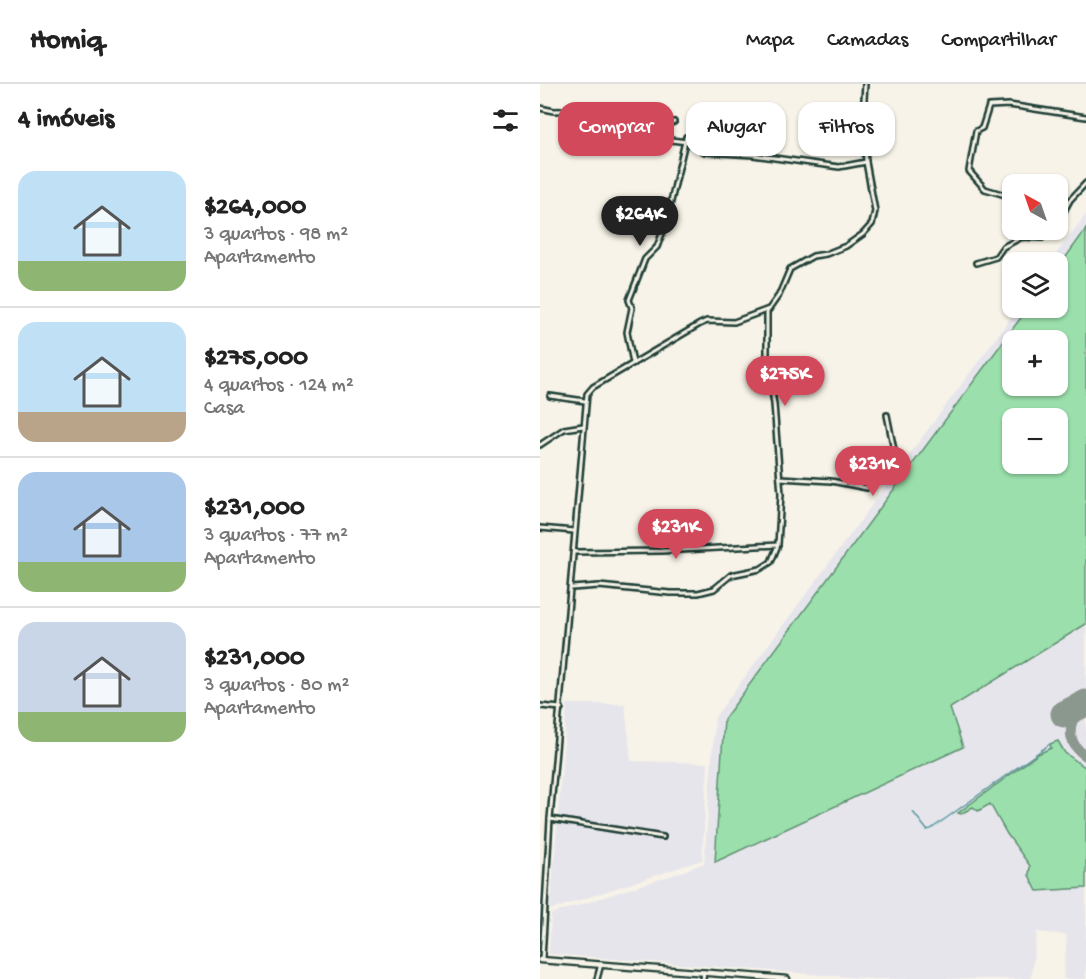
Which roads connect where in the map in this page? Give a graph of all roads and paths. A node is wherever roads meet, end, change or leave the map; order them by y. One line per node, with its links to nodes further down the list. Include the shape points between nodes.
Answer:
1 (865, 84): 7 (street)
2 (540, 108): 3 (street)
3 (558, 111)
4 (1086, 117): 9 (street, via 1009,105 988,106 982,128 976,131 969,171 985,189)
5 (685, 139): 6 (street); 7 (street, via 704,152 742,153 838,167); 14 (street, via 666,224 657,247 645,260 629,300 632,308 627,332)
6 (674, 140)
7 (867, 162): 13 (street, via 875,211 872,224 840,249 813,256 790,269)
8 (1086, 183): 10 (street)
9 (1002, 194)
10 (1068, 204)
11 (1018, 240): 12 (street, via 1003,247 996,257)
12 (976, 263)
13 (769, 309): 14 (street, via 734,322 707,321); 20 (street, via 765,326 767,359)
14 (633, 363): 16 (street, via 594,387)
15 (550, 396): 16 (street)
16 (585, 401): 18 (street)
17 (887, 415): 20 (street, via 894,450 867,488)
18 (583, 426): 19 (street, via 564,429); 22 (street)
19 (540, 445)
20 (780, 478): 23 (street)
21 (540, 528): 22 (street)
22 (575, 531): 24 (street)
23 (778, 545): 24 (street); 25 (street, via 765,567 731,575 710,591)
24 (574, 552): 25 (street)
25 (572, 588): 27 (street)
26 (540, 706): 27 (street)
27 (561, 708): 28 (street)
28 (550, 819): 29 (street); 30 (street)
29 (663, 837)
30 (541, 960): 31 (main road)
31 (601, 964): 32 (main road); 34 (street)
32 (704, 972): 33 (main road); 35 (street)
33 (767, 978): 36 (main road)
34 (597, 979)
35 (703, 979)
36 (787, 979)

